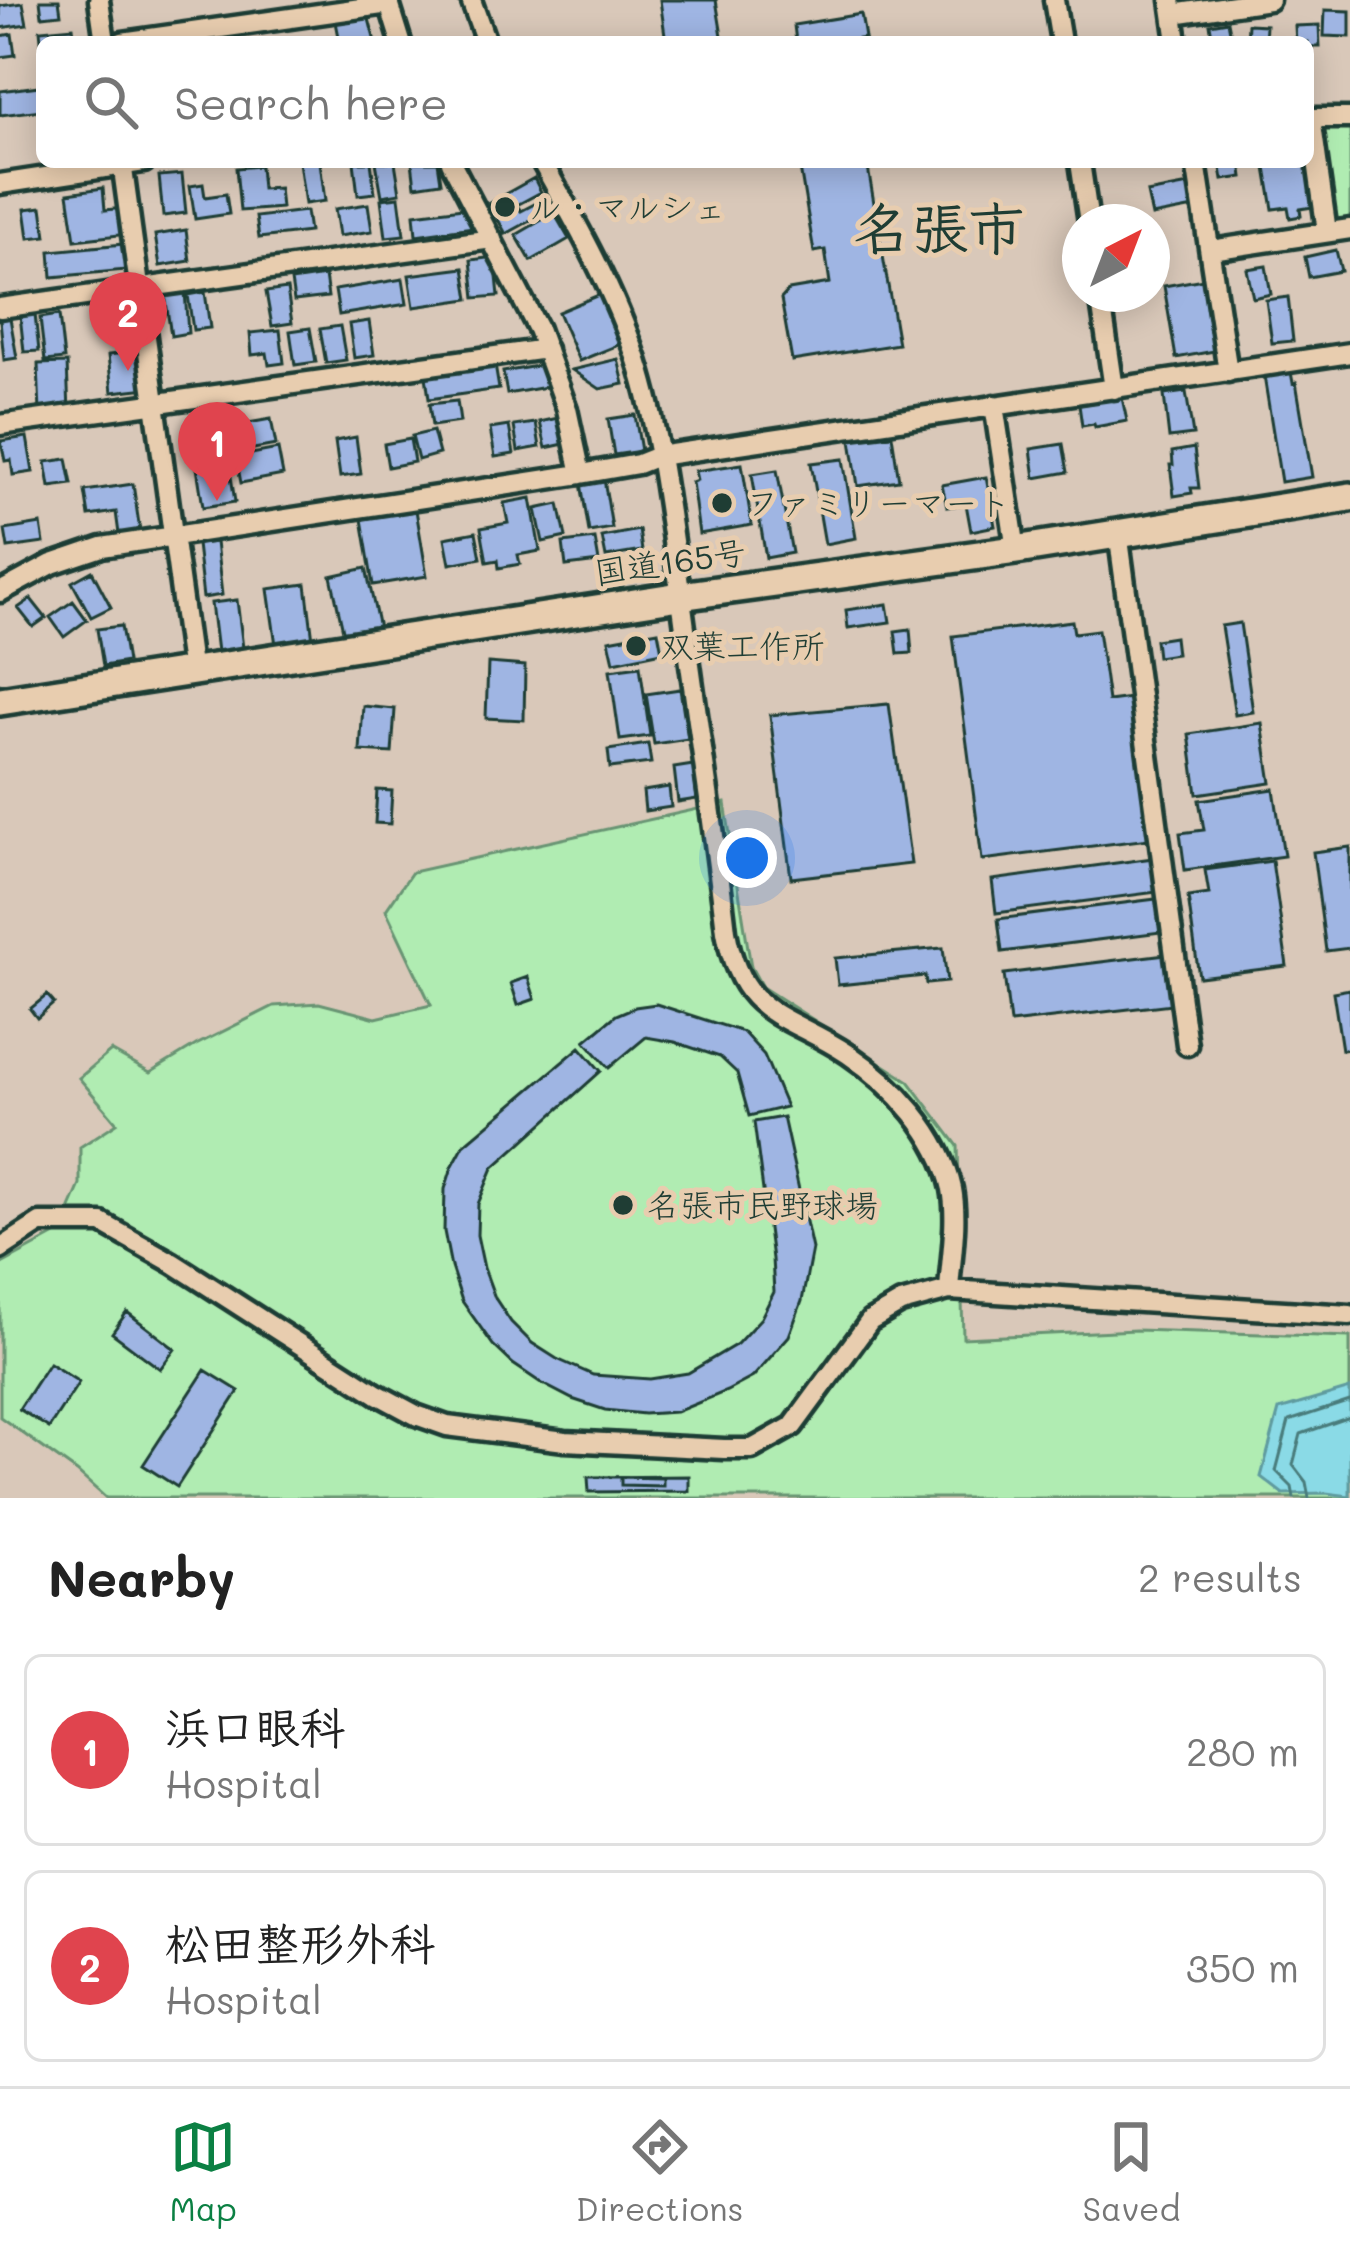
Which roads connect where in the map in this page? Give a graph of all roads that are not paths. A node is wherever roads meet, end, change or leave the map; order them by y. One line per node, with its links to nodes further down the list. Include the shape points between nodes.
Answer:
1 (99, 0): 7 (street)
2 (472, 0): 10 (street)
3 (1054, 0): 11 (street)
4 (1268, 0): 6 (street)
5 (389, 2): 8 (street); 9 (street)
6 (1172, 7)
7 (104, 36)
8 (162, 36)
9 (399, 36)
10 (484, 36)
11 (1060, 36)
12 (1314, 118): 13 (street)
13 (1350, 118)
14 (1314, 150): 24 (street)
15 (98, 168): 21 (street)
16 (123, 168): 27 (street)
17 (454, 168): 25 (street)
18 (545, 168): 37 (street, via 638,362)
19 (1081, 168): 22 (street)
20 (1197, 168): 26 (street)
21 (0, 184)
22 (1086, 204)
23 (1350, 229): 24 (street)
24 (1327, 232): 26 (street)
25 (492, 239): 27 (street); 30 (street)
26 (1210, 250): 32 (street)
27 (140, 288): 28 (street); 34 (street)
28 (0, 308)
29 (1103, 312): 33 (street)
30 (546, 349): 34 (street); 38 (street)
31 (1350, 353): 32 (street)
32 (1228, 372): 33 (street)
33 (1114, 389): 35 (street)
34 (156, 404): 36 (street); 41 (street)
35 (994, 405): 37 (street); 42 (street)
36 (0, 425)
37 (658, 456): 38 (street); 44 (street)
38 (581, 474): 41 (street)
39 (1350, 496): 40 (highway, 国道165号)
40 (1118, 532): 42 (highway, 国道165号); 47 (street)
41 (173, 537): 43 (street, via 102,547); 45 (street)
42 (1016, 550): 44 (highway, 国道165号)
43 (2, 585)
44 (680, 596): 45 (highway, 国道165号); 49 (street, via 734,965 765,1008 871,1072 932,1139 953,1194)
45 (192, 673): 46 (highway, 国道165号)
46 (0, 701)
47 (1187, 1045)
48 (0, 1250): 49 (street, via 40,1223 102,1223 377,1394 447,1426 724,1449 752,1449 793,1426 870,1321)
49 (949, 1290): 50 (street)
50 (1350, 1315)

